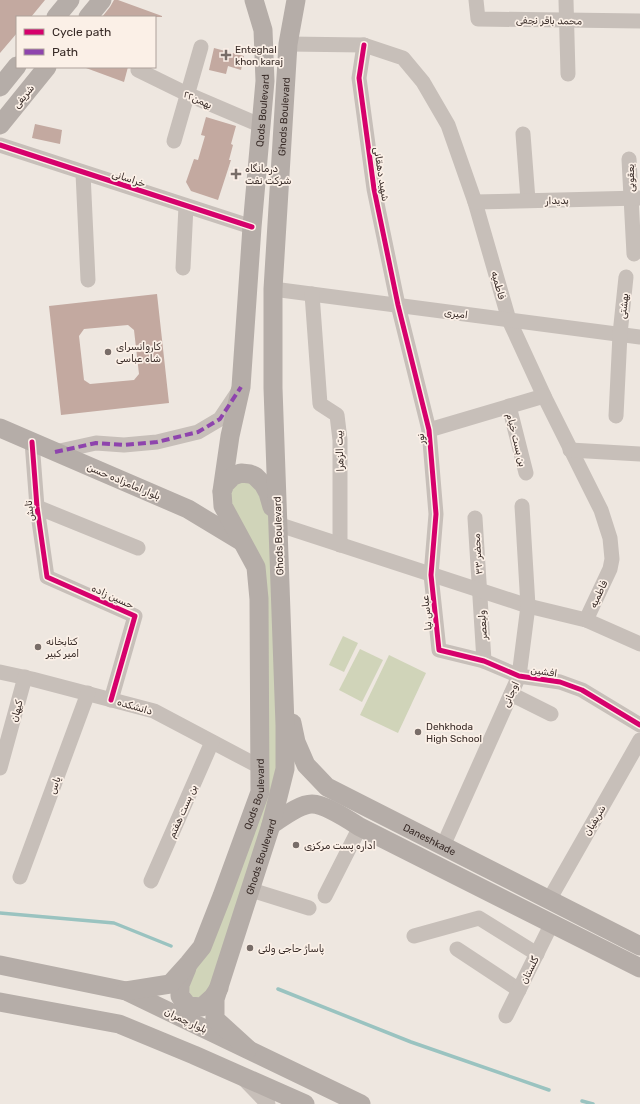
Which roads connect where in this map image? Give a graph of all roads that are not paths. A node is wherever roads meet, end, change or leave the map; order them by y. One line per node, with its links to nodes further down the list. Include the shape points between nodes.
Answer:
1 (70, 0): 8 (main road)
2 (102, 0): 9 (main road)
3 (254, 0): 22 (main road, Qods Boulevard, via 263,30 265,81)
4 (296, 0): 12 (main road, Ghods Boulevard)
5 (307, 0): 12 (main road, via 303,4)
6 (476, 0): 10 (street, محمد باقر نجفی, via 478,19)
7 (566, 0): 10 (street)
8 (57, 16)
9 (89, 16)
10 (566, 20): 11 (street, محمد باقر نجفی); 18 (street)
11 (640, 21)
12 (288, 44): 13 (street, فاطمیه); 37 (main road, Ghods Boulevard)
13 (364, 45): 30 (street, فاطمیه, via 404,58 423,82 448,125); 39 (street, شهید دهقانی, via 359,78 374,189)
14 (201, 47): 20 (street)
15 (16, 67): 19 (main road)
16 (46, 68): 21 (main road, شریفی)
17 (138, 70): 20 (street, ۲۲بهمن)
18 (568, 74)
19 (0, 87)
20 (187, 94): 22 (street, ۲۲بهمن); 24 (street)
21 (0, 125)
22 (260, 125): 32 (main road, Qods Boulevard)
23 (523, 134): 29 (street)
24 (174, 141)
25 (0, 145): 27 (street, خراسانی)
26 (630, 159): 28 (street, یعقوبی)
27 (83, 173): 31 (street, خراسانی); 36 (street)
28 (635, 198): 29 (street, پدیدار); 33 (street, یعقوبی)
29 (528, 200): 30 (street, پدیدار)
30 (475, 202): 40 (street, فاطمیه)
31 (186, 206): 32 (street, خراسانی); 34 (street)
32 (252, 228): 43 (main road, Qods Boulevard)
33 (634, 254)
34 (183, 268)
35 (626, 277): 41 (street, بهشتی)
36 (88, 280)
37 (273, 289): 38 (street, امیری); 58 (main road, Ghods Boulevard)
38 (312, 294): 39 (street, امیری); 60 (street, بیت الزهرا, via 320,404 337,416 340,440)
39 (398, 305): 40 (street, امیری); 48 (street, نور)
40 (509, 320): 41 (street, امیری); 44 (street, فاطمیه)
41 (620, 334): 42 (street, امیری); 46 (street, بهشتی)
42 (640, 337)
43 (241, 387): 51 (street, via 220,419 198,432 158,442 124,445 96,443); 54 (main road, Qods Boulevard, via 230,436)
44 (544, 396): 45 (street); 50 (street, فاطمیه)
45 (509, 406): 48 (street); 53 (street, بن بست خیام)
46 (616, 416)
47 (0, 428): 49 (main road, بلوار امامزاده حسن)
48 (429, 430): 62 (street, نور, via 436,514)
49 (32, 442): 51 (main road, بلوار امامزاده حسن); 56 (street, تابش)
50 (570, 450): 52 (street); 66 (street, فاطمیه, via 601,510 611,544 610,569)
51 (55, 452): 59 (main road, بلوار امامزاده حسن, via 188,509)
52 (640, 454)
53 (526, 473)
54 (222, 492): 58 (main road, via 230,478 237,474 255,476 268,493); 59 (main road, Qods Boulevard, via 225,511)
55 (522, 506): 65 (street, اوجانی)
56 (37, 507): 61 (street); 63 (street, تابش)
57 (475, 518): 64 (street, محضر ۳۳)
58 (277, 524): 60 (street, فاطمیه); 73 (main road, Ghods Boulevard)
59 (244, 543): 81 (main road, Qods Boulevard, via 256,567 259,599)
60 (340, 545): 62 (street, فاطمیه)
61 (138, 548)
62 (431, 575): 64 (street, فاطمیه); 68 (street, عباس نیا)
63 (47, 577): 76 (street, حسین زاده, via 136,616)
64 (480, 590): 65 (street, فاطمیه); 69 (street, ولیعصر)
65 (528, 606): 66 (street, فاطمیه); 71 (street, اوجانی)
66 (586, 620): 67 (street, فاطمیه)
67 (640, 644)
68 (439, 650): 69 (street, افشین)
69 (484, 661): 71 (street, افشین)
70 (0, 672): 72 (street, دانشکده)
71 (519, 676): 75 (street, اوجانی); 78 (street, افشین, via 560,682 582,690)
72 (25, 677): 74 (street, دانشکده); 82 (street, کیهان)
73 (283, 677): 83 (main road, Ghods Boulevard, via 285,769); 85 (main road, Daneshkade, via 296,742 306,765 327,787)
74 (88, 693): 76 (street, دانشکده); 86 (street, یاس)
75 (510, 694): 77 (street); 85 (street, اوجانی)
76 (111, 700): 80 (street, دانشکده, via 154,711)
77 (551, 714)
78 (640, 725)
79 (640, 740): 90 (street, شریفیان)
80 (212, 742): 81 (street, دانشکده); 87 (street, بن بست هفتم)
81 (260, 767): 97 (main road, Qods Boulevard, via 260,792 202,947)
82 (0, 768)
83 (271, 825): 84 (main road, Daneshkade, via 293,810 313,804 332,810); 88 (main road, Ghods Boulevard)
84 (360, 827): 89 (street); 92 (main road, Daneshkade)
85 (443, 846): 90 (main road, Daneshkade)
86 (20, 877)
87 (151, 880)
88 (251, 890): 91 (street); 100 (main road, Ghods Boulevard)
89 (325, 896)
90 (548, 900): 94 (main road, Daneshkade)
91 (308, 908)
92 (552, 923): 96 (street, گلستان); 99 (main road, Daneshkade)
93 (414, 936): 96 (street, via 479,918)
94 (640, 946)
95 (457, 949): 101 (street)
96 (537, 954): 101 (street, گلستان)
97 (189, 963): 100 (main road, via 180,985 180,996 188,1006 202,1007 213,997); 102 (main road, Qods Boulevard, via 170,984)
98 (0, 964): 102 (main road, بلوار چمران)
99 (640, 968)
100 (220, 985): 105 (main road, Ghods Boulevard, via 215,1019)
101 (519, 990): 104 (street, گلستان)
102 (126, 991): 105 (main road, بلوار چمران)
103 (0, 1002): 106 (main road, via 119,1024)
104 (506, 1016)
105 (248, 1049): 109 (main road, بلوار چمران)
106 (241, 1076): 107 (street); 108 (main road)
107 (268, 1104)
108 (305, 1104)
109 (361, 1104)

